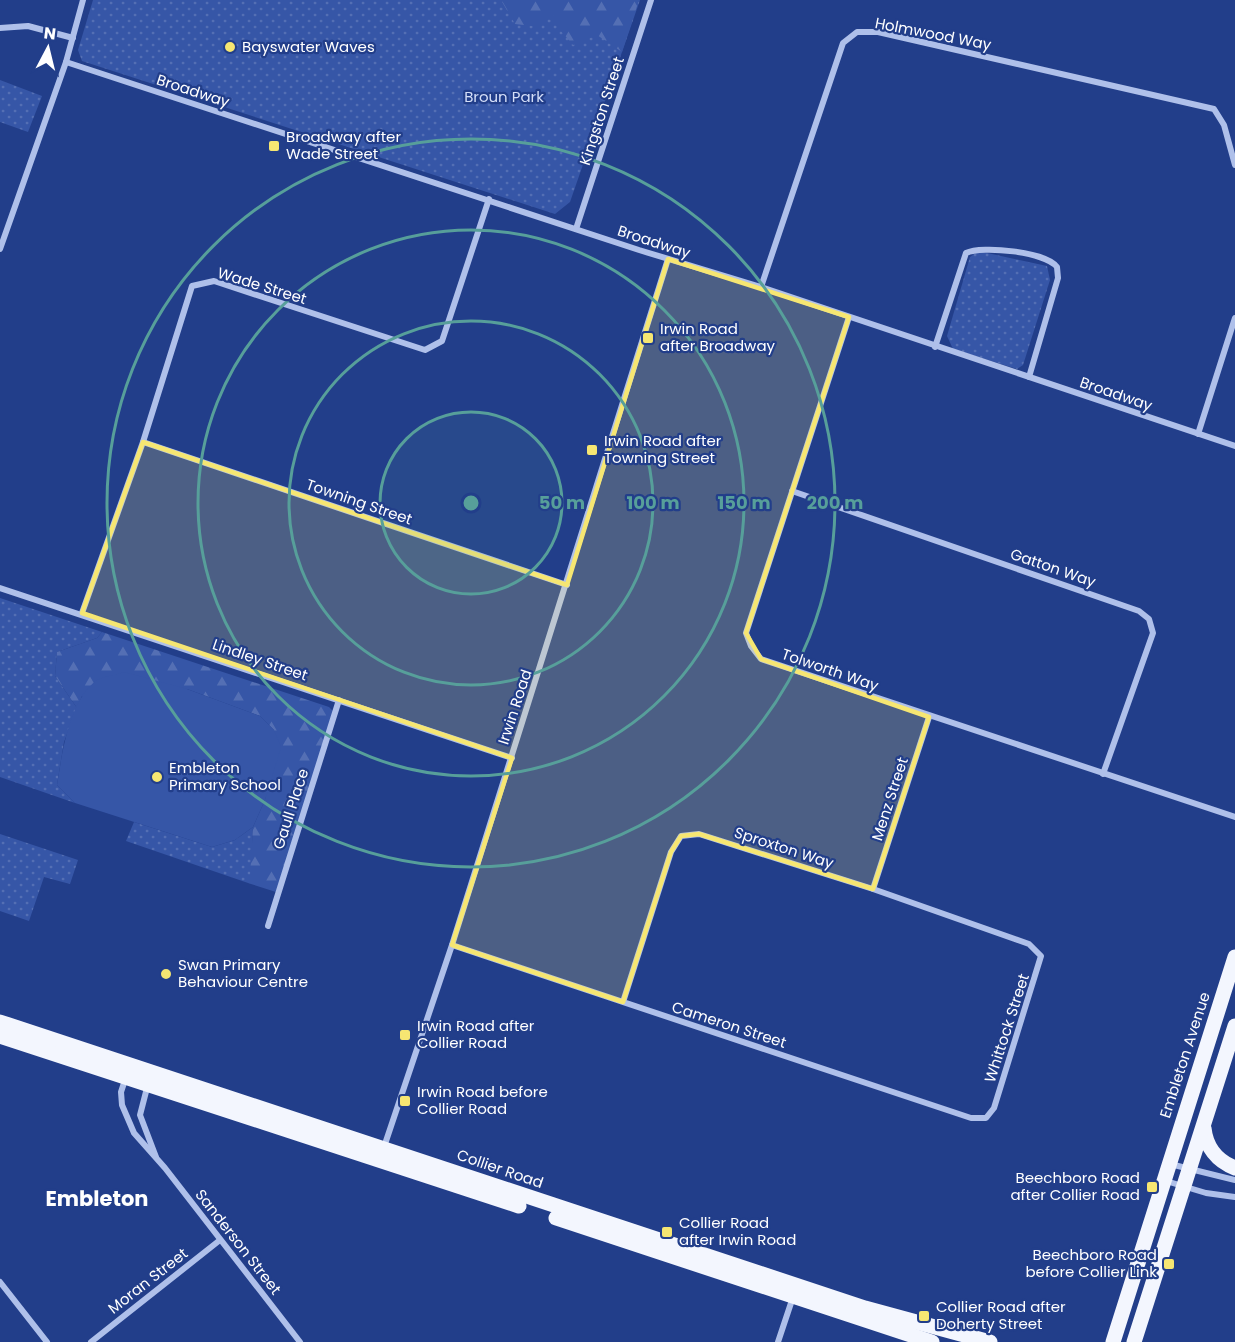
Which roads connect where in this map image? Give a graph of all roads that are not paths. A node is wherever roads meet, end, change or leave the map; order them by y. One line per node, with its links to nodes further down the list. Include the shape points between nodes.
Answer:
1 (83, 0): 4 (street)
2 (651, 0): 8 (street, Kingston Street)
3 (0, 28): 4 (street, via 28,26)
4 (73, 38): 5 (street)
5 (66, 62): 7 (street, Broadway); 9 (street)
6 (1235, 165): 11 (street, Holmwood Way, via 1224,126 1214,109 878,32 857,33 843,43)
7 (489, 199): 8 (street, Broadway); 17 (street, Wade Street, via 442,341 424,350 214,280 192,286)
8 (576, 229): 10 (street, Broadway)
9 (0, 249)
10 (668, 259): 11 (street, Broadway); 20 (street, Irwin Road)
11 (761, 287): 12 (street, Broadway)
12 (849, 317): 14 (street, Broadway); 19 (street, Tolworth Way)
13 (1235, 318): 16 (street)
14 (934, 347): 15 (street, Broadway); 15 (street, via 966,253 991,249 1048,259 1057,267 1058,278)
15 (1029, 377): 16 (street, Broadway)
16 (1198, 434): 18 (street, Broadway)
17 (143, 442): 20 (street, Towning Street); 22 (street, Wade Street)
18 (1235, 447)
19 (792, 491): 24 (street, Tolworth Way, via 746,633 750,646 761,659); 26 (street, Gatton Way, via 1139,611 1149,619 1153,633)
20 (567, 585): 25 (street, Irwin Road)
21 (0, 588): 22 (street, Lindley Street)
22 (82, 614): 23 (street, Lindley Street)
23 (339, 699): 25 (street, Lindley Street); 29 (street, Gaull Place)
24 (929, 717): 26 (street, Tolworth Way); 28 (street, Menz Street)
25 (512, 758): 30 (street, Irwin Road)
26 (1103, 774): 27 (street, Tolworth Way)
27 (1235, 817)
28 (873, 889): 31 (street, Sproxton Way, via 1029,945); 33 (street, Sproxton Way, via 699,834 681,836 671,852)
29 (268, 926)
30 (452, 945): 33 (street, Cameron Street); 42 (street, Irwin Road)
31 (1041, 956): 40 (street, Whittock Street)
32 (1235, 957): 37 (main road, Embleton Avenue)
33 (623, 1002): 40 (street, Cameron Street, via 971,1118 986,1118)
34 (0, 1022): 38 (main road, Collier Road)
35 (1235, 1026): 37 (main road, via 1224,1028); 41 (main road)
36 (0, 1036): 38 (main road, Collier Road)
37 (1202, 1061): 44 (main road, Embleton Avenue)
38 (128, 1070): 39 (main road, Collier Road); 43 (street, Sanderson Street, via 121,1092 126,1119 144,1147)
39 (150, 1078): 42 (main road, Collier Road); 43 (street, Sanderson Street, via 140,1115)
40 (994, 1108)
41 (1203, 1125): 45 (main road, via 1206,1143 1215,1155); 46 (main road)
42 (382, 1154): 53 (main road, Collier Road)
43 (156, 1157): 51 (street, Sanderson Street)
44 (1169, 1164): 46 (street); 47 (main road, Embleton Avenue)
45 (1235, 1168)
46 (1190, 1170): 48 (street); 49 (main road)
47 (1164, 1180): 49 (street); 54 (main road, Embleton Avenue)
48 (1235, 1180)
49 (1185, 1186): 50 (street); 55 (main road)
50 (1235, 1197)
51 (220, 1240): 57 (street, Moran Street); 58 (street, Sanderson Street)
52 (0, 1282): 56 (street)
53 (795, 1291): 59 (street); 60 (main road, Collier Road); 61 (main road, Collier Road)
54 (1115, 1335): 62 (main road)
55 (1137, 1339)
56 (46, 1342)
57 (91, 1342)
58 (300, 1342)
59 (778, 1342)
60 (932, 1342)
61 (990, 1342)
62 (1102, 1342)

